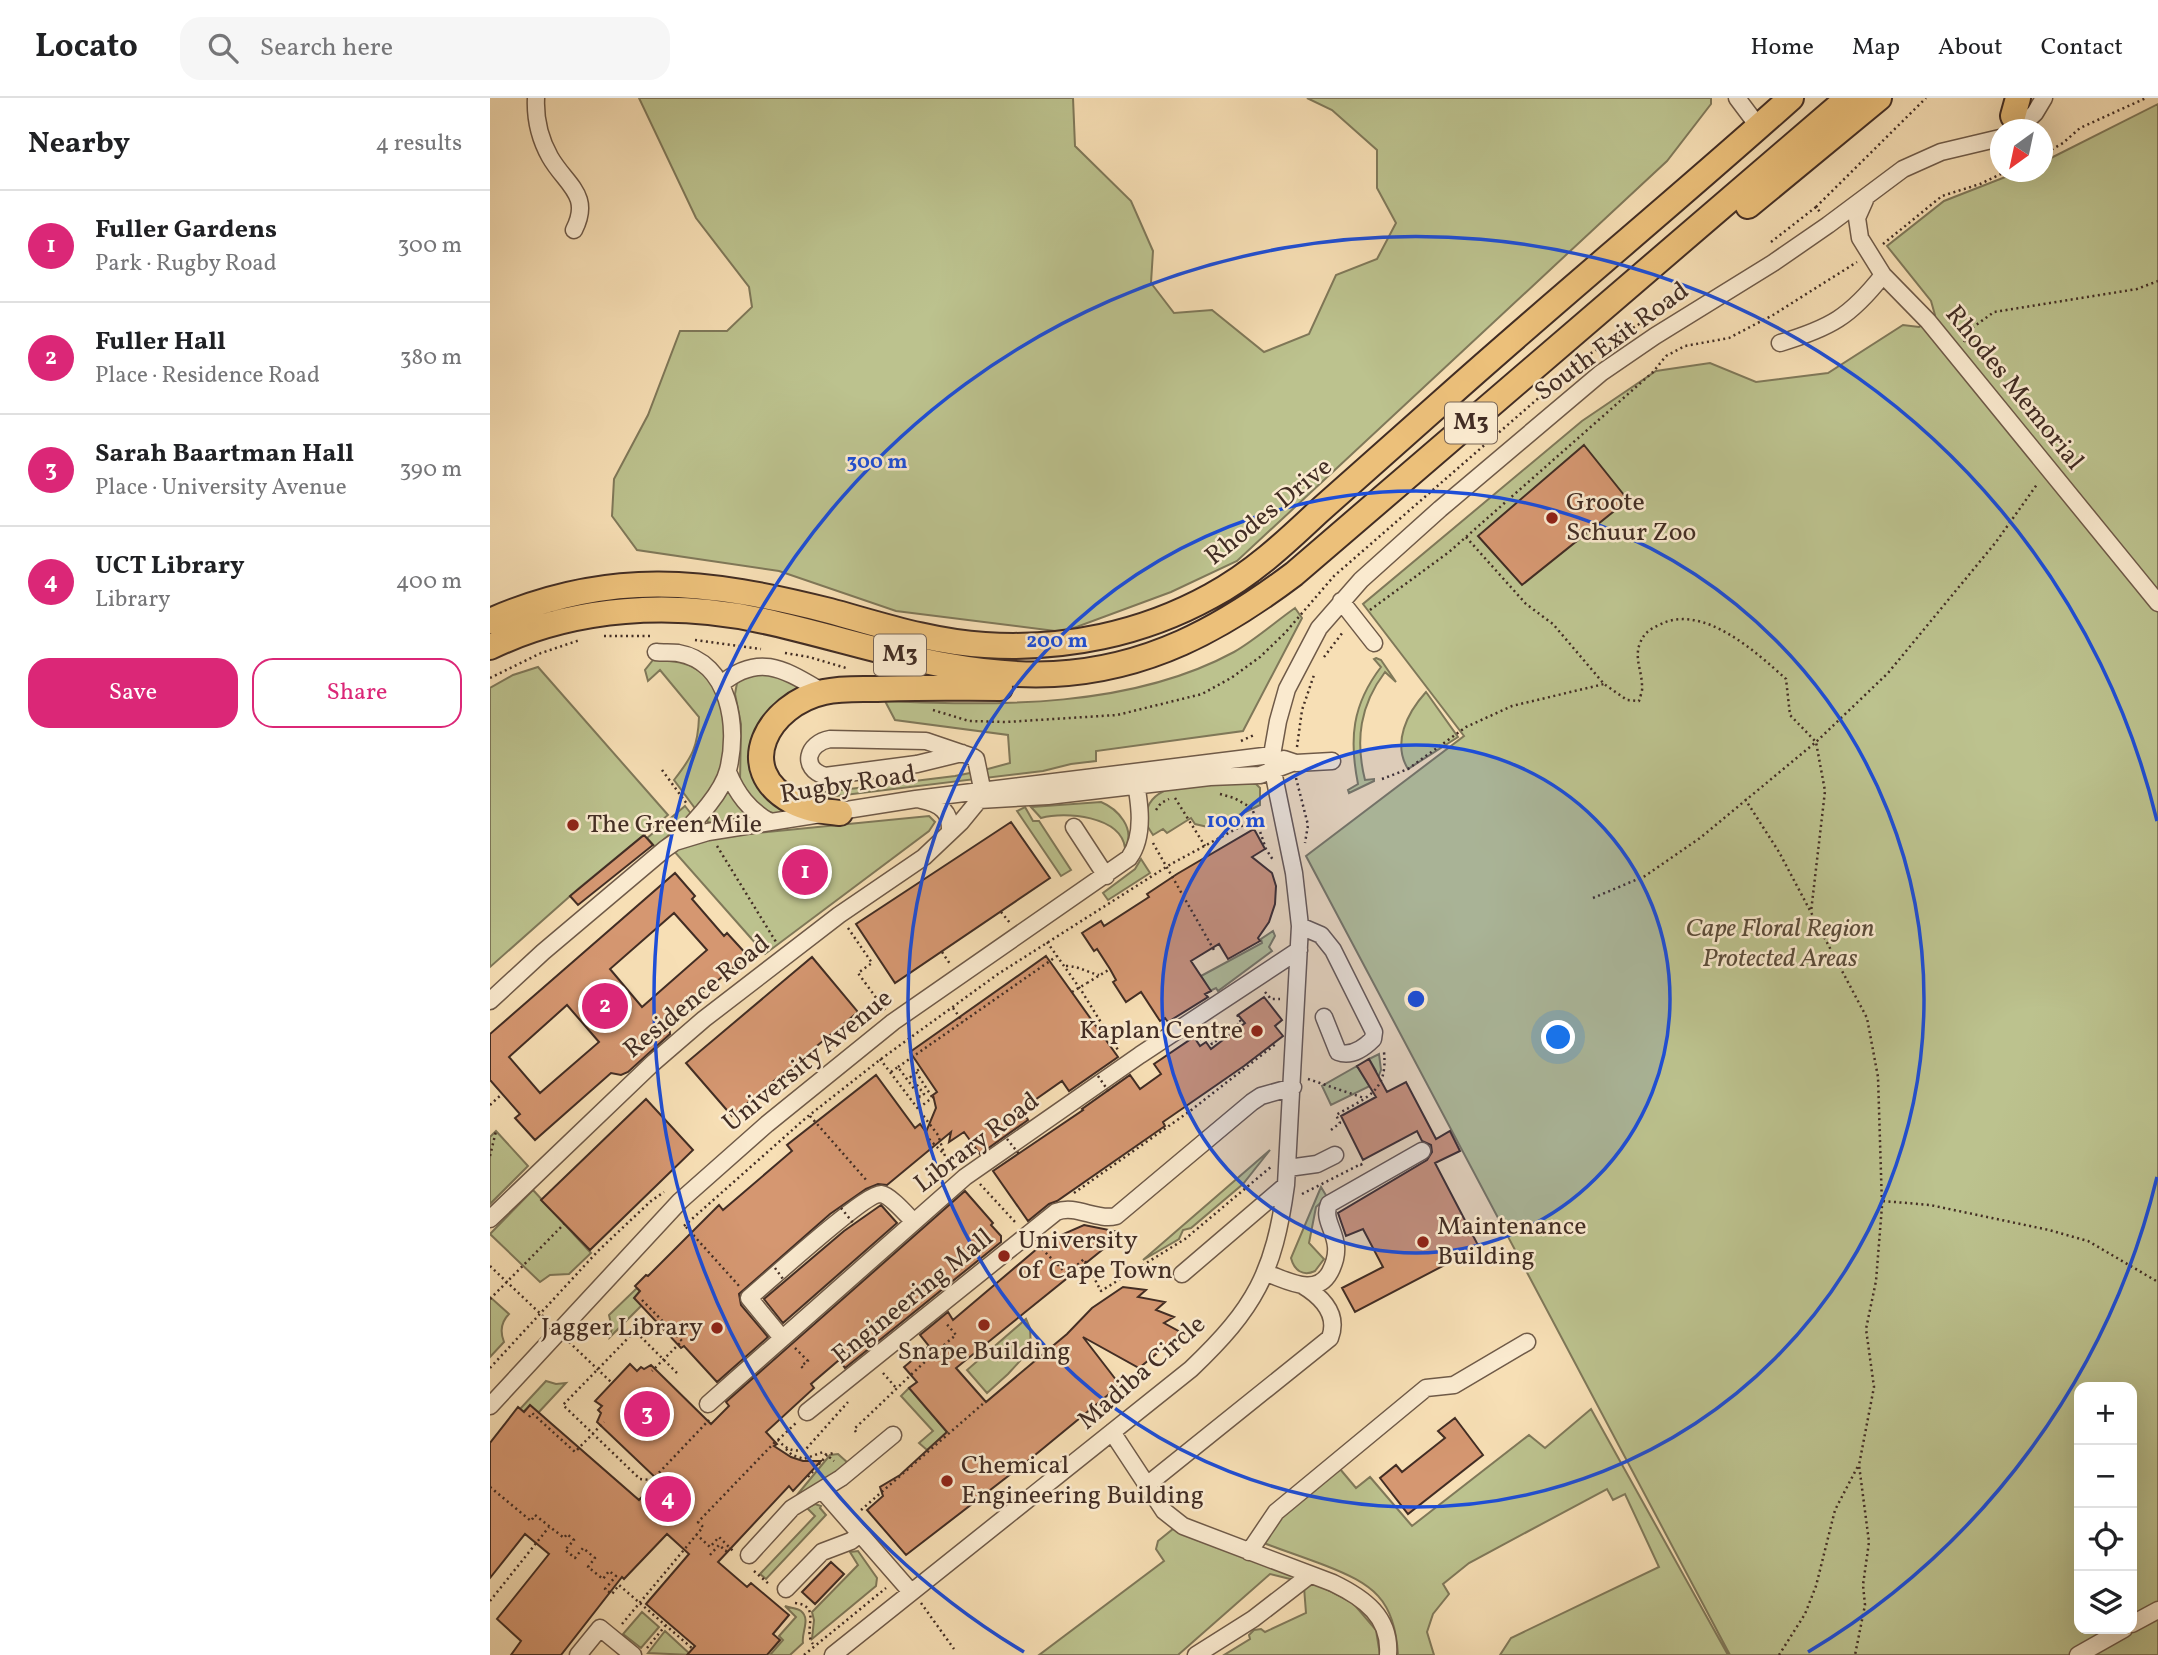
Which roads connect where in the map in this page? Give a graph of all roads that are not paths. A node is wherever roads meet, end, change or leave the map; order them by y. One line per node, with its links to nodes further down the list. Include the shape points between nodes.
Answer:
1 (536, 98): 13 (street, via 545,146 581,203)
2 (1737, 98): 9 (street)
3 (1780, 98): 9 (highway)
4 (1791, 98): 9 (highway, M3)
5 (1848, 98): 14 (highway, M3)
6 (1879, 98): 14 (highway, via 1749,205)
7 (2044, 98): 8 (street, via 2035,113)
8 (2018, 110): 11 (street, via 1996,130)
9 (1760, 124): 20 (highway, Rhodes Drive / M3, via 1266,560 1212,596 1143,626 1067,644 983,645 944,640 749,592 665,583 576,592)
10 (1990, 140): 11 (street)
11 (1963, 146): 12 (street, South Exit Road, via 1903,169)
12 (1866, 198): 15 (street, Rhodes Memorial, via 1857,218 1860,238); 18 (street, South Exit Road, via 1584,386)
13 (574, 230)
14 (1648, 271): 17 (highway, M3)
15 (1883, 275): 16 (street, via 1839,320); 19 (street, Rhodes Memorial, via 1928,321)
16 (1780, 343)
17 (1294, 574): 22 (highway, M3, via 1256,603 1195,638 1136,659 1056,674 972,671 763,621 675,609 642,608 588,616 513,636); 25 (highway, via 1262,615 1233,634 1182,660 1110,682 1058,688)
18 (1341, 601): 21 (street); 28 (street, South Exit Road, via 1319,628 1287,689)
19 (2158, 603)
20 (490, 621)
21 (1374, 643)
22 (490, 647)
23 (656, 652): 24 (street, via 690,657)
24 (721, 684): 25 (street, via 738,671 761,666 785,672); 29 (street, via 731,717)
25 (823, 692): 33 (highway, via 778,718 762,743 761,760 769,780 785,797 807,808)
26 (962, 753): 26 (street, via 918,740 830,739 817,744 809,762 825,776); 31 (street, via 976,759)
27 (1332, 761): 28 (street)
28 (1273, 763): 30 (street, Rugby Road); 39 (street, Madiba Circle)
29 (728, 772): 34 (street, via 740,797); 37 (street, via 704,810)
30 (1135, 778): 31 (street, Rugby Road); 38 (street, University Avenue, via 1137,846)
31 (984, 794): 32 (street, Rugby Road); 36 (street)
32 (916, 799): 33 (street, Rugby Road); 36 (street, via 944,809 951,821)
33 (840, 813): 34 (street, Rugby Road)
34 (770, 822): 37 (street, Rugby Road)
35 (1074, 827): 38 (street)
36 (950, 832): 48 (street, Residence Road, via 924,857 839,915 704,1019)
37 (675, 842): 41 (street, Rugby Road)
38 (1106, 876): 56 (street, University Avenue, via 892,1022 697,1185)
39 (1300, 926): 40 (street, Madiba Circle); 42 (street, via 1317,932 1333,950 1374,1032 1373,1039 1346,1055 1338,1052)
40 (1299, 950): 43 (street, Madiba Circle); 49 (street, Library Road, via 965,1177)
41 (490, 1001)
42 (1324, 1017)
43 (1300, 1083): 46 (street, Madiba Circle); 57 (street, Engineering Mall, via 1252,1102 1116,1216 1066,1209 1056,1212)
44 (1422, 1151): 52 (street, via 1329,1204 1327,1215 1337,1257 1325,1281)
45 (1335, 1155): 46 (street, via 1317,1164)
46 (1282, 1165): 47 (street, Madiba Circle)
47 (1294, 1185): 50 (street, Madiba Circle); 51 (street)
48 (490, 1219)
49 (914, 1222): 53 (street, Library Road); 53 (street, via 888,1198 873,1196 749,1298)
50 (1266, 1273): 52 (street); 58 (street, Madiba Circle, via 1251,1301 1213,1348)
51 (1182, 1274)
52 (1302, 1285): 60 (street, via 1319,1297 1333,1317 1330,1338)
53 (782, 1338): 55 (street, Library Road)
54 (1527, 1342): 63 (street, via 1454,1385 1426,1388 1276,1512)
55 (708, 1404)
56 (490, 1406)
57 (807, 1412)
58 (1112, 1432): 60 (street); 66 (street, Madiba Circle)
59 (893, 1435): 61 (street)
60 (1147, 1485): 63 (street, via 1164,1510 1183,1526)
61 (822, 1490): 62 (street); 64 (street, via 792,1508)
62 (860, 1534): 66 (street); 67 (street, via 822,1552)
63 (1249, 1552): 65 (street)
64 (749, 1555)
65 (1310, 1575): 74 (street); 75 (street, via 1354,1593 1372,1607 1385,1629)
66 (910, 1591): 73 (street, Madiba Circle)
67 (788, 1595)
68 (2158, 1610): 69 (street)
69 (2137, 1622)
70 (2115, 1634): 76 (street)
71 (638, 1654): 72 (street, via 605,1632)
72 (578, 1655)
73 (833, 1655)
74 (1196, 1655)
75 (1388, 1655)
76 (2078, 1655)

